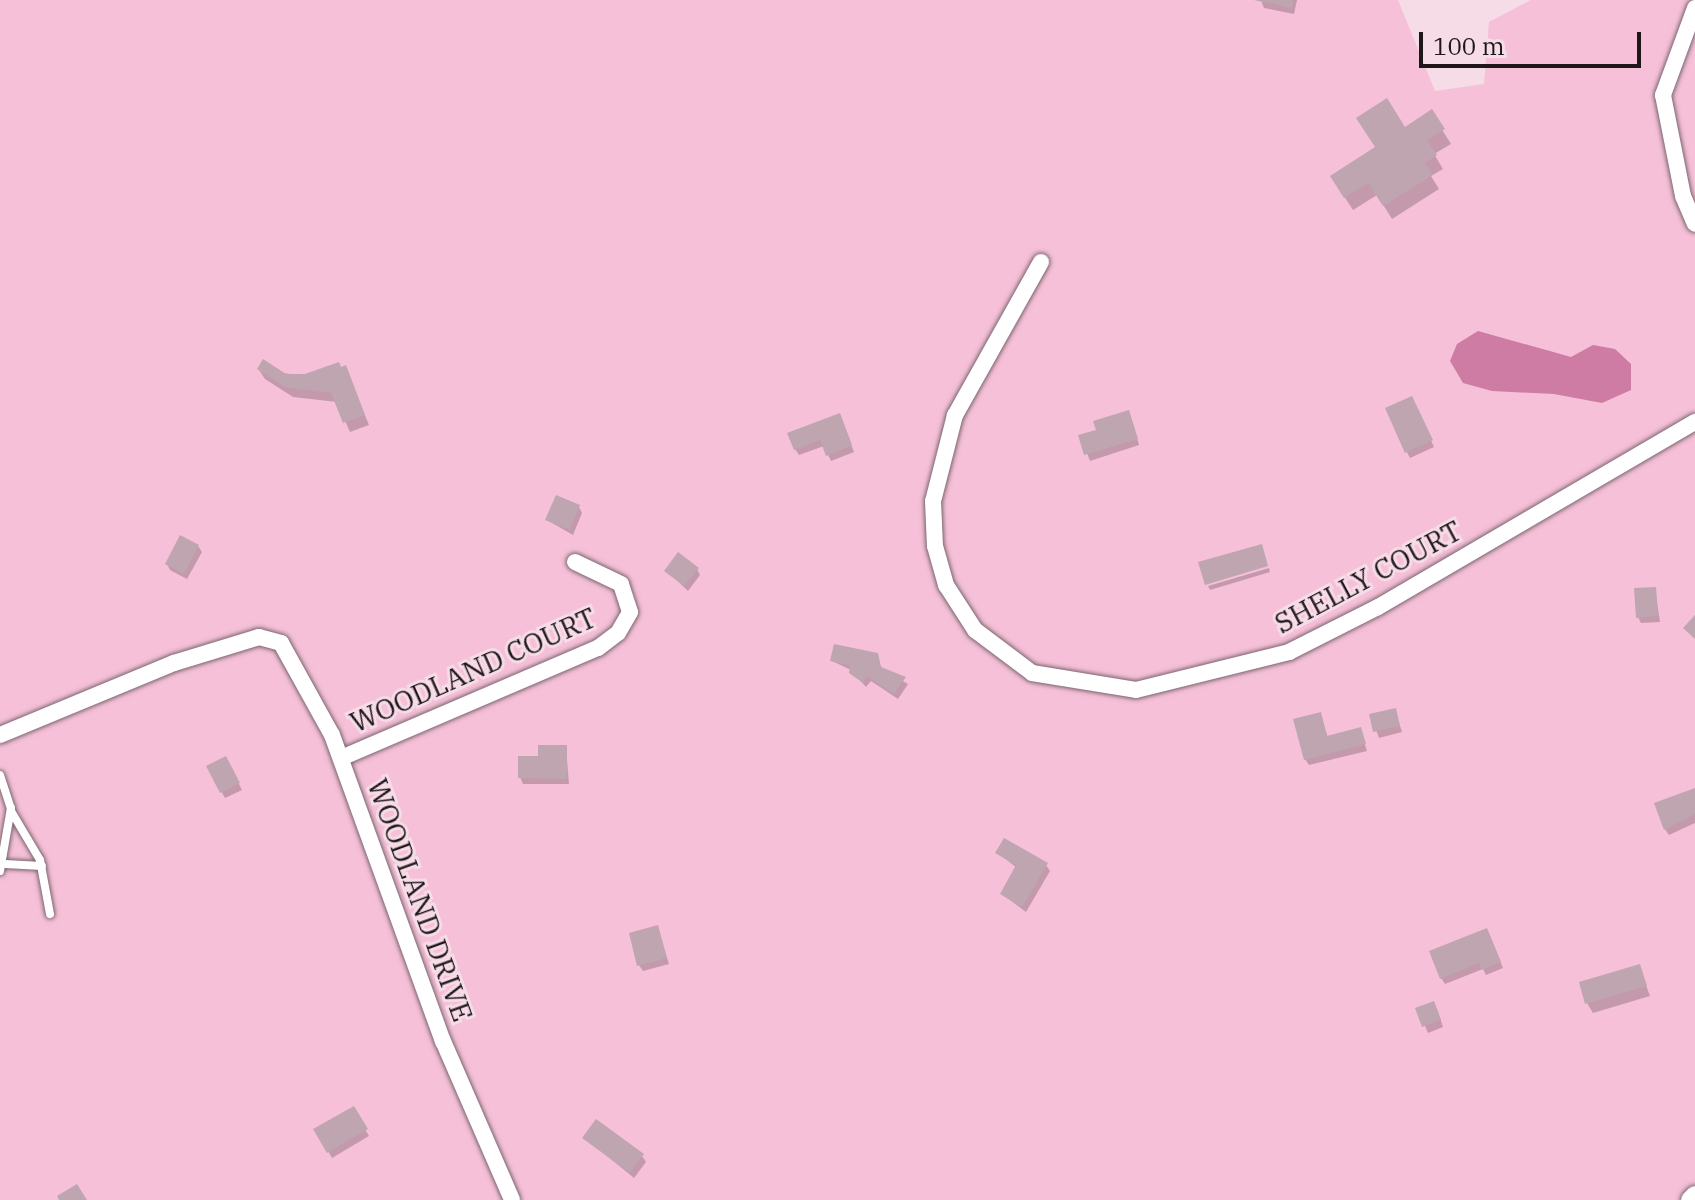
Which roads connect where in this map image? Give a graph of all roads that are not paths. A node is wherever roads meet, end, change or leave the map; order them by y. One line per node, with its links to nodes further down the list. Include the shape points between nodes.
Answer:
1 (1695, 8): 2 (street, via 1663,95 1683,196)
2 (1695, 224)
3 (1041, 262): 4 (street, SHELLY COURT, via 955,415 933,501 935,546 946,585 975,630 1032,673 1136,690 1289,652 1378,607)
4 (1695, 422)
5 (575, 562): 7 (street, WOODLAND COURT, via 621,584 630,612 618,633 598,648)
6 (0, 735): 7 (street, WOODLAND DRIVE, via 174,663 259,637 281,643)
7 (341, 758): 14 (street, WOODLAND DRIVE, via 443,1041)
8 (0, 775): 9 (lane, via 9,789)
9 (11, 811): 10 (lane); 11 (lane)
10 (42, 866): 11 (lane); 12 (lane)
11 (2, 868)
12 (50, 914)
13 (1695, 1195): 15 (street)
14 (512, 1200)
15 (1690, 1200)

